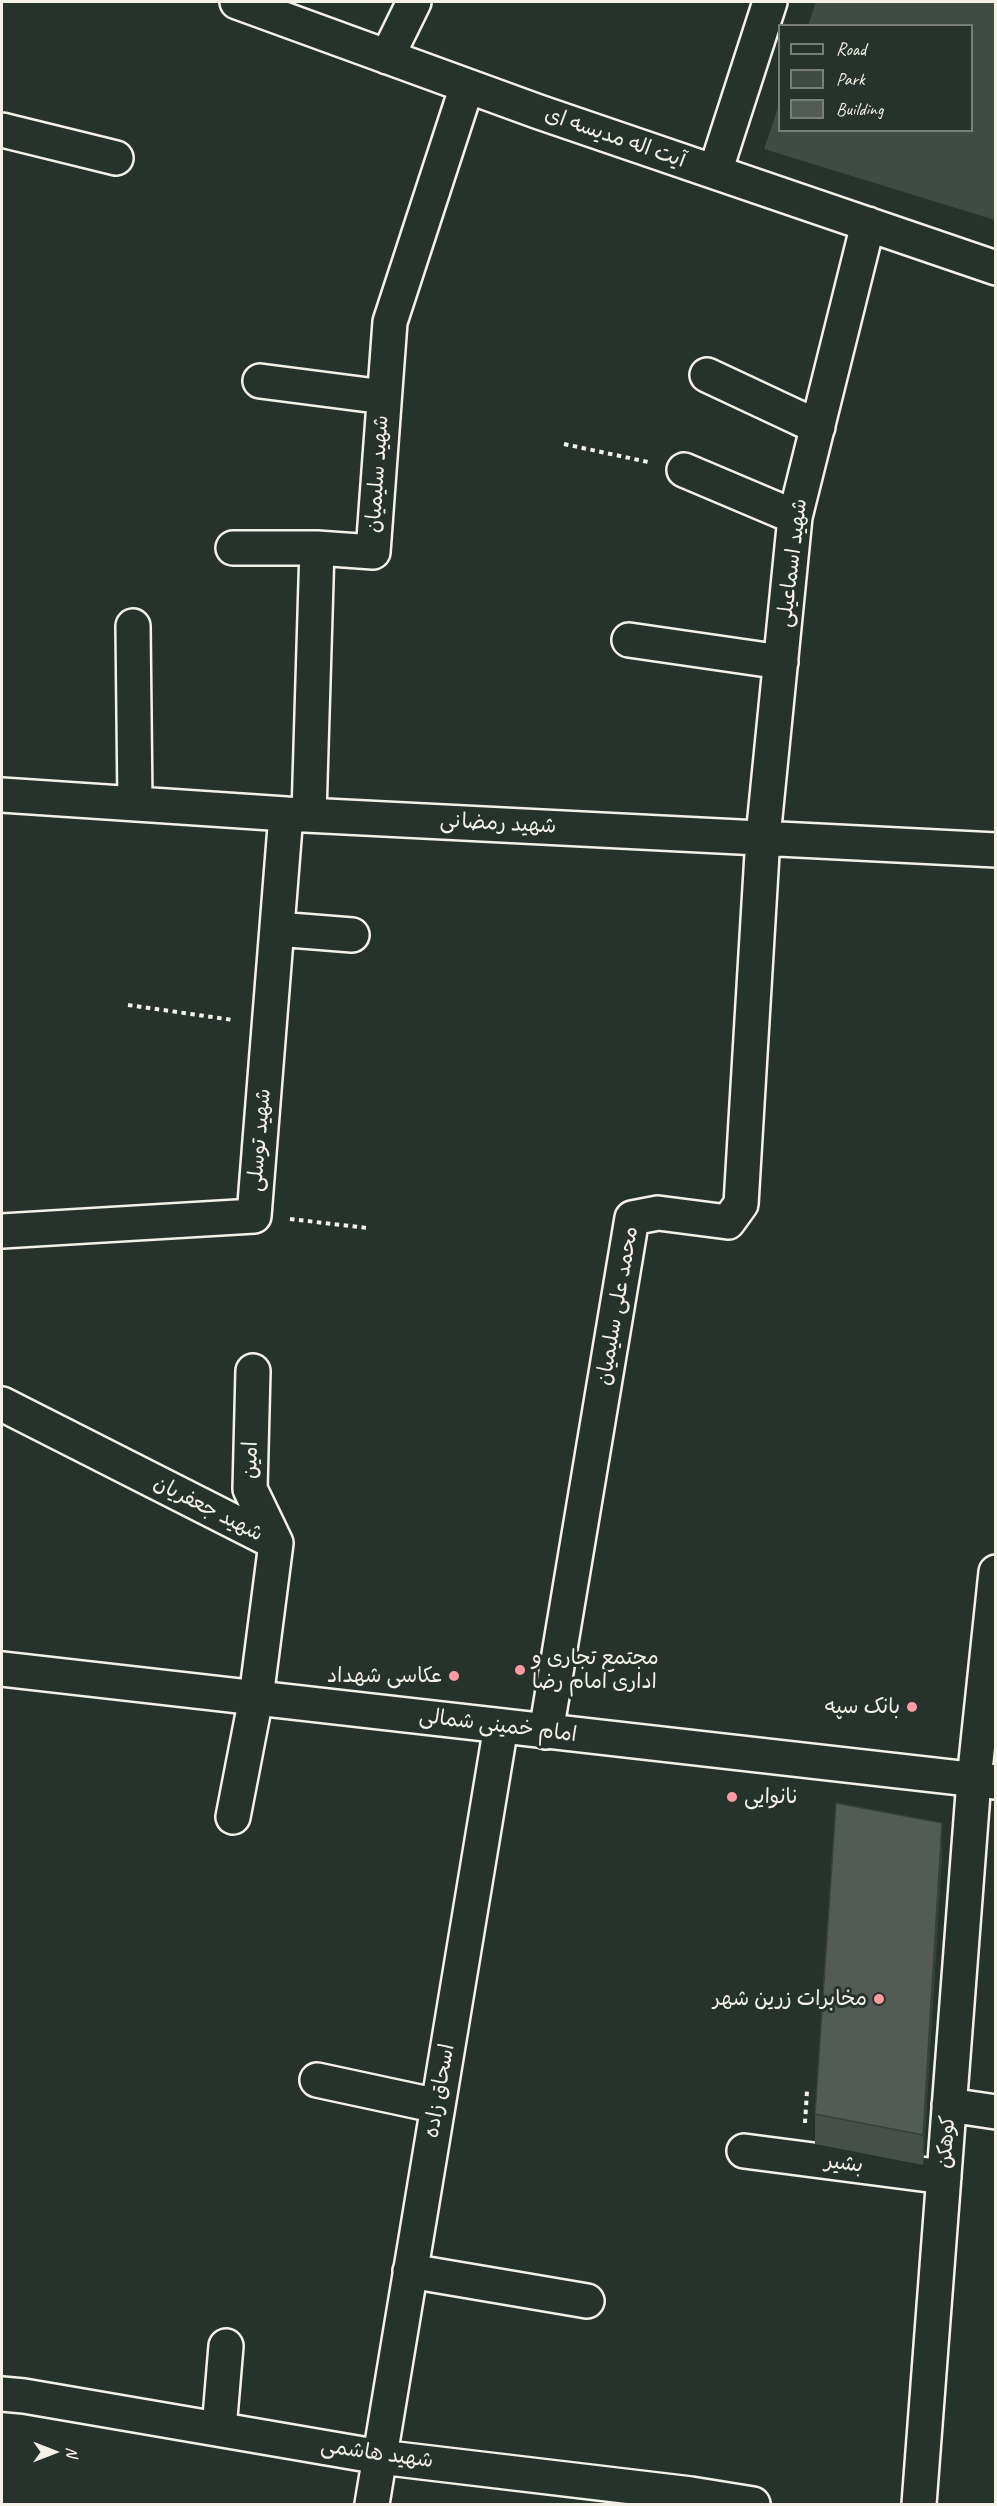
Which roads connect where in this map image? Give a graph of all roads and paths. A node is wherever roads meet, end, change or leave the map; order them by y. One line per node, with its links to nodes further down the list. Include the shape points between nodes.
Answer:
1 (237, 2): 4 (street, آیت اله مدیسه ای)
2 (414, 2): 4 (street)
3 (770, 2): 8 (street)
4 (387, 57): 5 (street, آیت اله مدیسه ای)
5 (468, 86): 8 (street, آیت اله مدیسه ای); 13 (street, شهید سلیمیان, via 390,322)
6 (2, 130): 7 (street)
7 (116, 158)
8 (715, 172): 9 (street, آیت اله مدیسه ای)
9 (868, 224): 10 (street, آیت اله مدیسه ای); 14 (street, شهید اسماعیلی)
10 (996, 268)
11 (707, 375): 14 (street)
12 (260, 381): 13 (street)
13 (384, 397): 19 (street, شهید سلیمیان, via 373,552)
14 (818, 427): 17 (street, شهید اسماعیلی)
15 (564, 444): 16 (path)
16 (684, 470): 17 (street)
17 (795, 517): 22 (street, شهید اسماعیلی)
18 (233, 548): 19 (street)
19 (317, 548): 25 (street)
20 (133, 626): 24 (street)
21 (629, 640): 22 (street)
22 (781, 662): 26 (street, شهید اسماعیلی)
23 (2, 795): 24 (street, شهید رمضانی)
24 (135, 804): 25 (street, شهید رمضانی)
25 (298, 814): 26 (street, شهید رمضانی); 28 (street, شهید توسلی)
26 (764, 837): 27 (street, شهید رمضانی); 42 (street, محمد علی سلیمیان, via 741,1204 728,1222 658,1213 632,1218)
27 (996, 850)
28 (277, 929): 29 (street); 31 (street, شهید توسلی)
29 (352, 935)
30 (128, 1005): 31 (path)
31 (269, 1025): 32 (street, شهید توسلی)
32 (254, 1215): 33 (path); 34 (street, شهید توسلی)
33 (367, 1228)
34 (2, 1231)
35 (253, 1371): 37 (street, امین, via 250,1489)
36 (2, 1404): 37 (street, شهید جعفریان)
37 (276, 1543): 40 (street, شهید جعفریان)
38 (996, 1572): 43 (street, کوهکن)
39 (2, 1669): 40 (street, امام خمینی شمالی)
40 (256, 1698): 41 (street, امام خمینی شمالی); 44 (street, شهید جعفریان)
41 (501, 1726): 42 (street, امام خمینی شمالی); 47 (street, اسحاق زاده)
42 (546, 1731): 43 (street, امام خمینی شمالی)
43 (985, 1781): 46 (street, کوهکن)
44 (233, 1817)
45 (317, 2080): 47 (street)
46 (950, 2104): 48 (street); 50 (street, کوهکن)
47 (438, 2106): 51 (street, اسحاق زاده)
48 (996, 2112)
49 (744, 2151): 50 (street, بشیر)
50 (944, 2177): 59 (street, کوهکن)
51 (410, 2271): 52 (street); 56 (street, اسحاق زاده)
52 (587, 2301)
53 (226, 2346): 55 (street)
54 (2, 2394): 55 (street, شهید هاشمی)
55 (219, 2429): 56 (street, شهید هاشمی)
56 (380, 2457): 57 (street, اسحاق زاده); 58 (street, شهید هاشمی)
57 (372, 2505)
58 (753, 2505)
59 (919, 2505)

